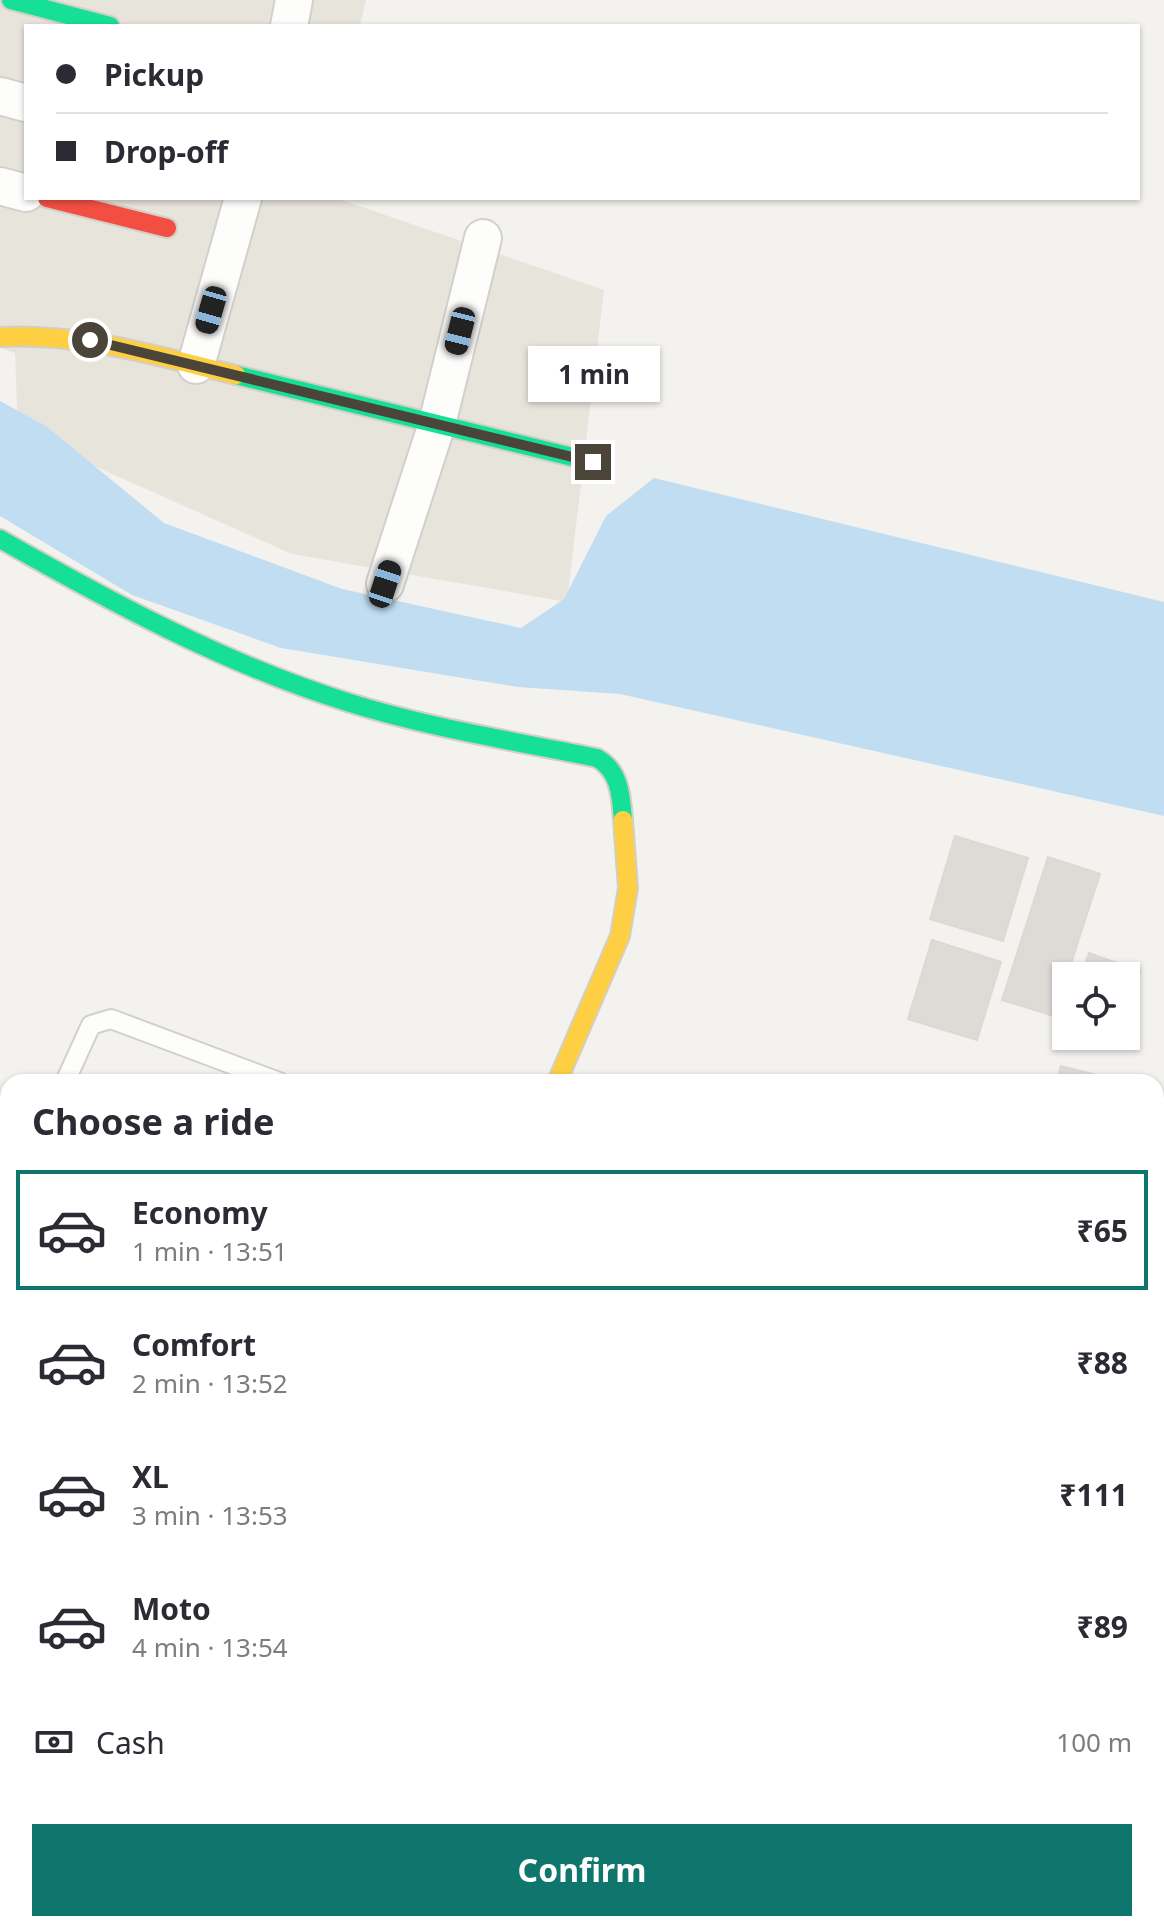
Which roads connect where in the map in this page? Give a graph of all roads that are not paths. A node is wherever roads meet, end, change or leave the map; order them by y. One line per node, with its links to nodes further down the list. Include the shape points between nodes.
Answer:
1 (11, 0): 3 (street)
2 (294, 0): 4 (street)
3 (102, 24)
4 (289, 24)
5 (0, 96): 6 (street)
6 (24, 102)
7 (0, 186): 8 (street)
8 (24, 192)
9 (55, 200): 11 (street)
10 (242, 200): 14 (street)
11 (167, 228)
12 (483, 238): 15 (street)
13 (0, 337): 14 (street, via 90,340)
14 (196, 365): 15 (street)
15 (437, 424): 16 (street); 18 (street)
16 (593, 462)
17 (0, 539): 21 (street, via 87,590 197,644 295,682 398,716 608,764 621,790 628,888 620,936)
18 (385, 584)
19 (69, 1074): 20 (lane, via 91,1025 111,1019)
20 (258, 1074)
21 (560, 1074)

